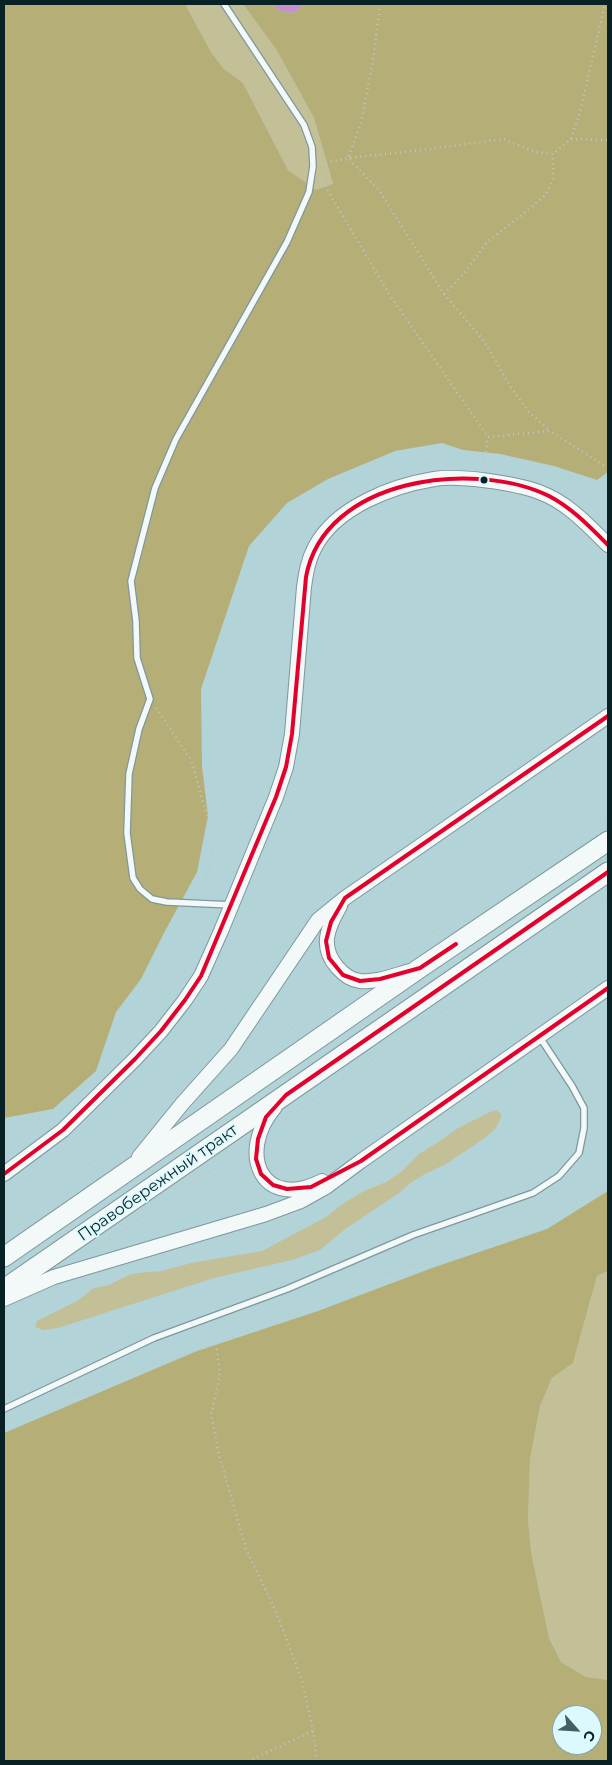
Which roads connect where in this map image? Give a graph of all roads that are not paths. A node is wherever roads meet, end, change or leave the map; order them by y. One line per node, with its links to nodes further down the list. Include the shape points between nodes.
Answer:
1 (224, 4): 7 (lane, via 304,125 312,147 314,166 309,192 287,242 176,439 155,488 131,581 137,658 150,699 139,729 129,774 127,833 133,878 152,899)
2 (608, 545): 7 (street, via 561,503 539,492 483,480 436,479 406,485 362,502 328,530 308,563 286,767)
3 (608, 716): 6 (street)
4 (608, 841): 8 (highway, Правобережный тракт)
5 (608, 872): 11 (highway, Правобережный тракт)
6 (345, 898): 8 (street, via 331,922 326,941 329,958 343,974 360,981); 13 (street, via 318,920 231,1049)
7 (232, 905): 14 (street, via 201,976 161,1031 63,1130)
8 (420, 968): 13 (highway, Правобережный тракт)
9 (608, 988): 10 (street)
10 (539, 1036): 12 (street); 18 (lane, via 584,1108 579,1153 559,1176 533,1193 414,1235 286,1289 154,1338)
11 (286, 1095): 12 (street, via 266,1117 258,1139 256,1159 261,1174 273,1185 287,1189 311,1187); 16 (highway, Правобережный тракт)
12 (361, 1160): 17 (street, via 326,1187 301,1201 54,1277)
13 (130, 1170): 15 (highway, Правобережный тракт)
14 (4, 1174)
15 (4, 1257)
16 (4, 1289)
17 (4, 1298)
18 (4, 1409)

